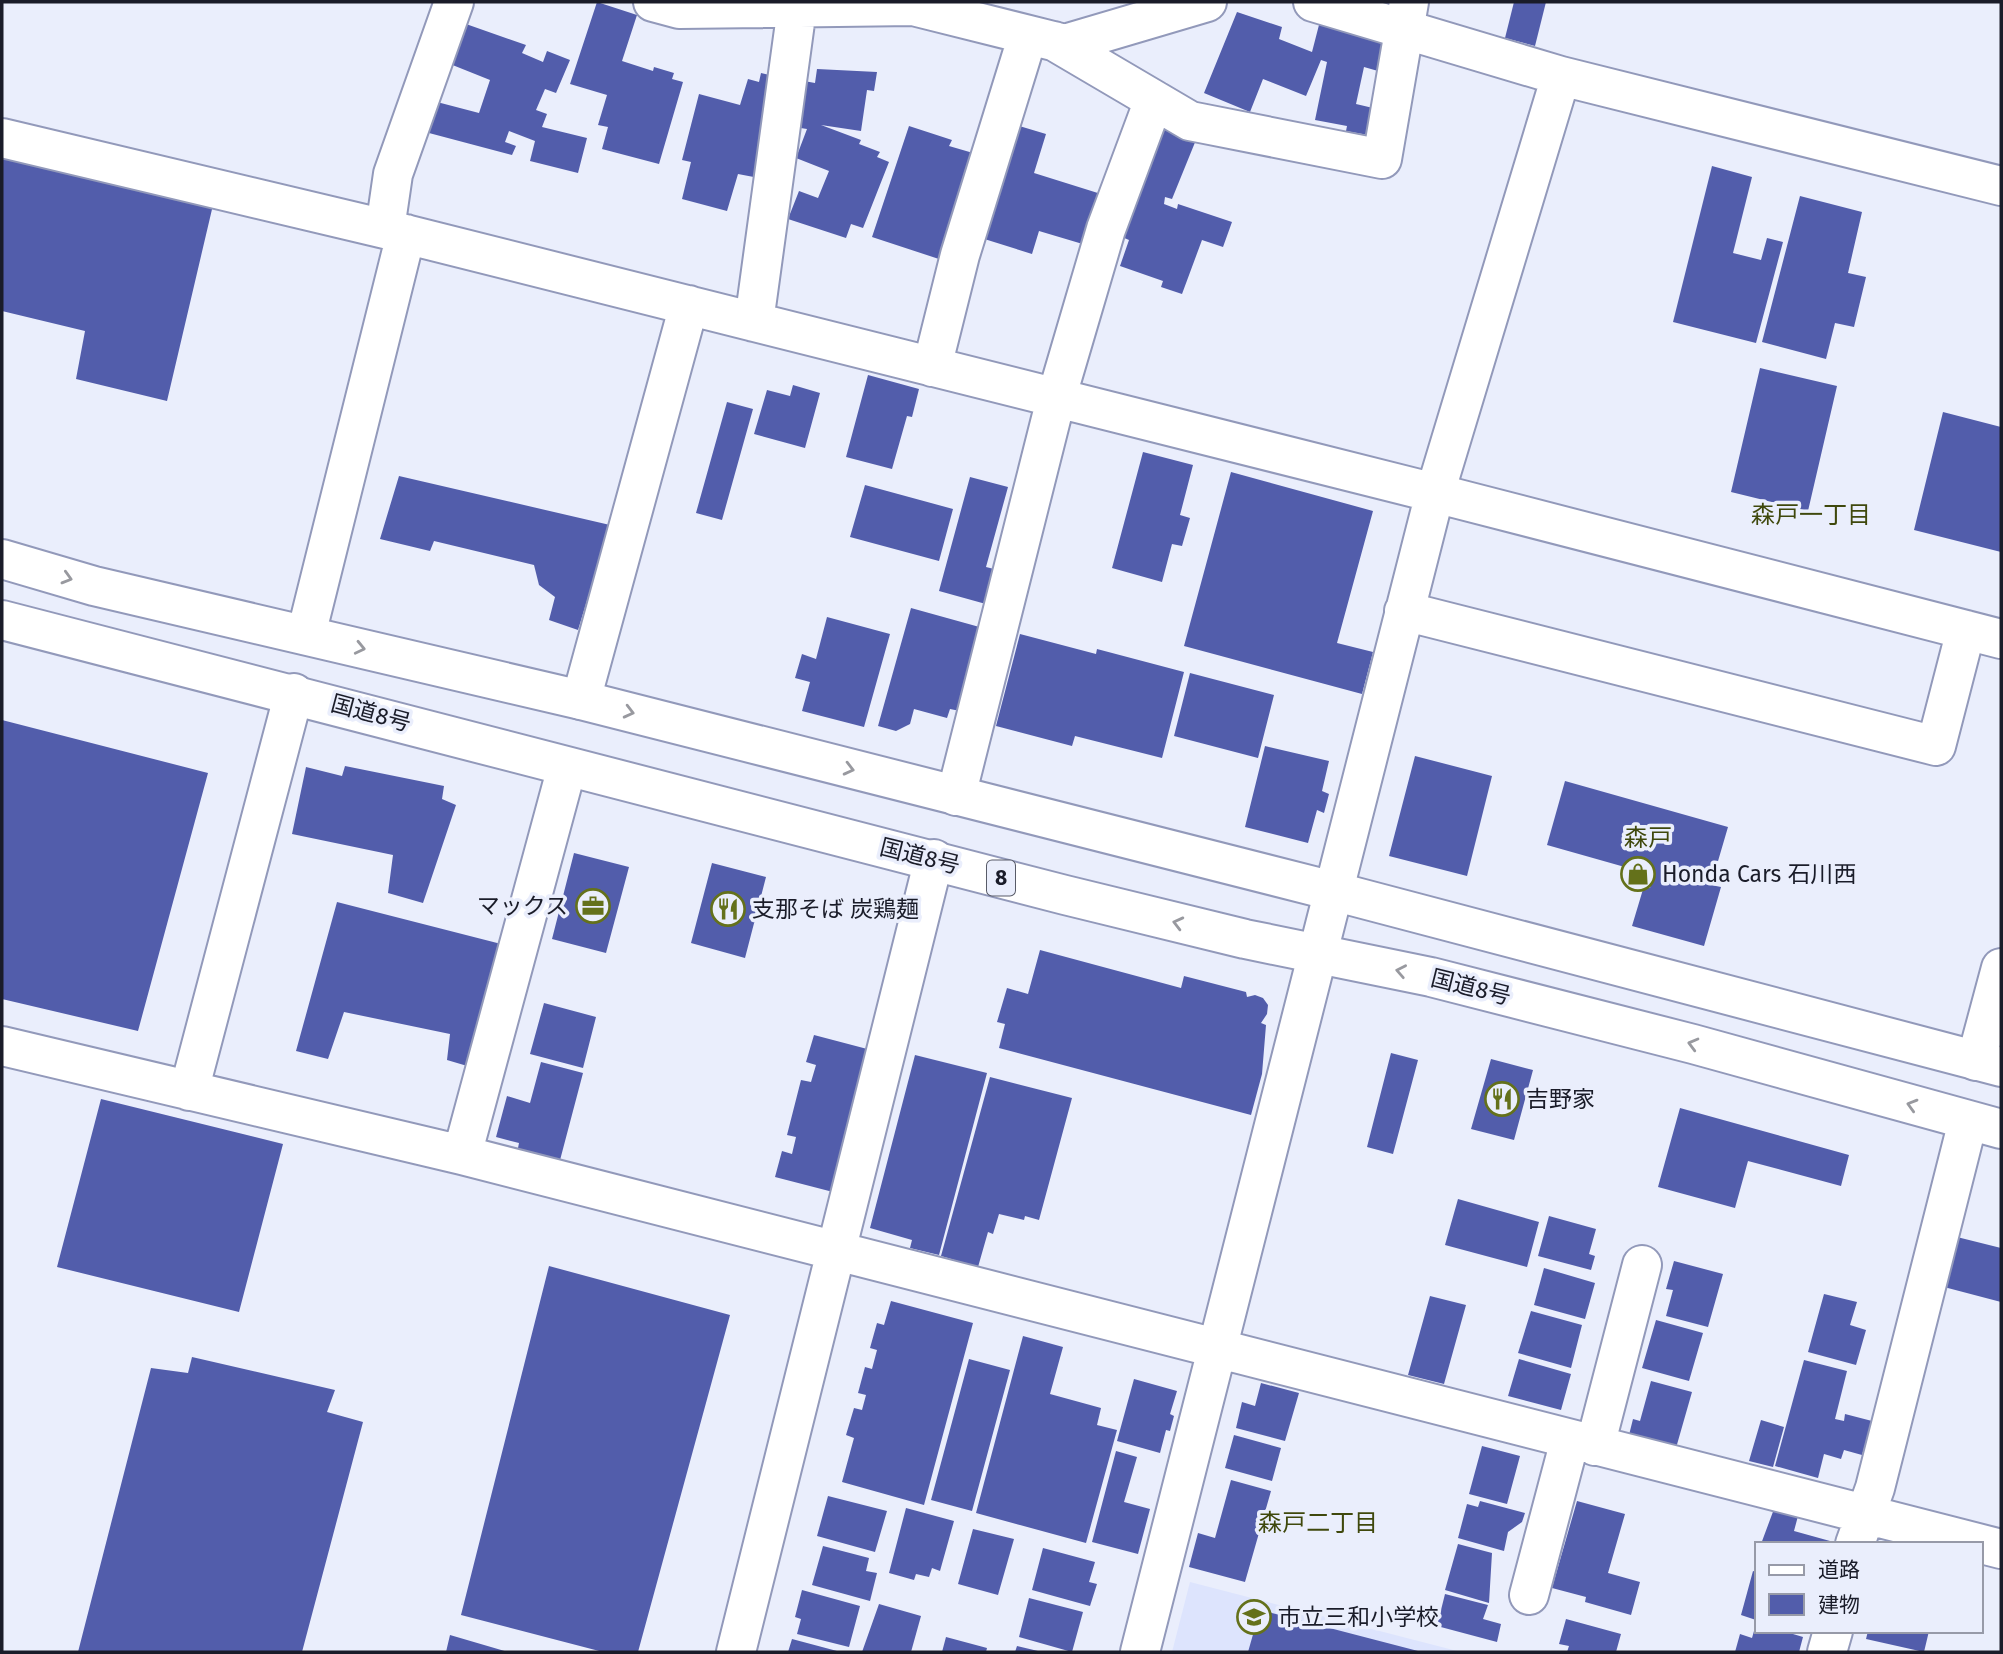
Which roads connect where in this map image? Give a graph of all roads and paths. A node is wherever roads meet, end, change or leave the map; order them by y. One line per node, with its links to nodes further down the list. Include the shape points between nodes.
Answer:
1 (454, 2): 12 (main road, via 393,174)
2 (653, 2): 5 (main road, via 679,9)
3 (1207, 2): 7 (main road, via 1065,44)
4 (1313, 2): 6 (main road)
5 (797, 8): 7 (main road, via 914,6); 14 (main road)
6 (1406, 15): 8 (main road); 9 (main road, via 1382,159 1190,121)
7 (1041, 38): 9 (main road); 15 (main road, via 960,255)
8 (1561, 76): 11 (main road); 17 (main road)
9 (1154, 100): 16 (main road, via 1106,229)
10 (2, 138): 12 (main road)
11 (2001, 186)
12 (396, 231): 13 (main road); 21 (main road)
13 (689, 305): 14 (main road); 24 (main road)
14 (754, 322): 15 (main road)
15 (932, 367): 16 (main road)
16 (1056, 399): 17 (main road); 26 (main road)
17 (1435, 493): 19 (main road); 22 (main road)
18 (2, 559): 21 (main road, one-way to 21, via 94,586)
19 (1405, 611): 22 (main road, via 1936,746); 28 (main road)
20 (2, 620): 23 (main road, 国道8号 / 8)
21 (306, 635): 24 (main road, one-way to 24)
22 (1984, 635)
23 (294, 693): 25 (main road, 国道8号 / 8); 33 (main road)
24 (581, 700): 26 (main road, one-way to 26)
25 (567, 767): 27 (main road, 国道8号 / 8); 35 (main road)
26 (956, 796): 28 (main road)
27 (934, 859): 29 (main road, 国道8号 / 8, one-way to 27); 36 (main road)
28 (1333, 891): 29 (main road); 32 (main road)
29 (1319, 954): 34 (main road, 国道8号 / 8, one-way to 29, via 1667,1037 1431,977); 38 (main road)
30 (2001, 968): 32 (main road)
31 (2, 1046): 33 (main road)
32 (1989, 1064)
33 (188, 1091): 35 (main road)
34 (1985, 1125): 40 (main road)
35 (462, 1155): 36 (main road)
36 (837, 1251): 38 (main road); 46 (main road)
37 (1642, 1265): 39 (main road)
38 (1216, 1349): 39 (main road); 47 (main road)
39 (1583, 1443): 40 (main road); 44 (main road)
40 (1860, 1528): 41 (main road)
41 (1954, 1542)
42 (1982, 1546): 43 (main road)
43 (2001, 1549)
44 (1529, 1595)
45 (1833, 1633): 48 (main road)
46 (736, 1652)
47 (1140, 1652)
48 (1828, 1652)

